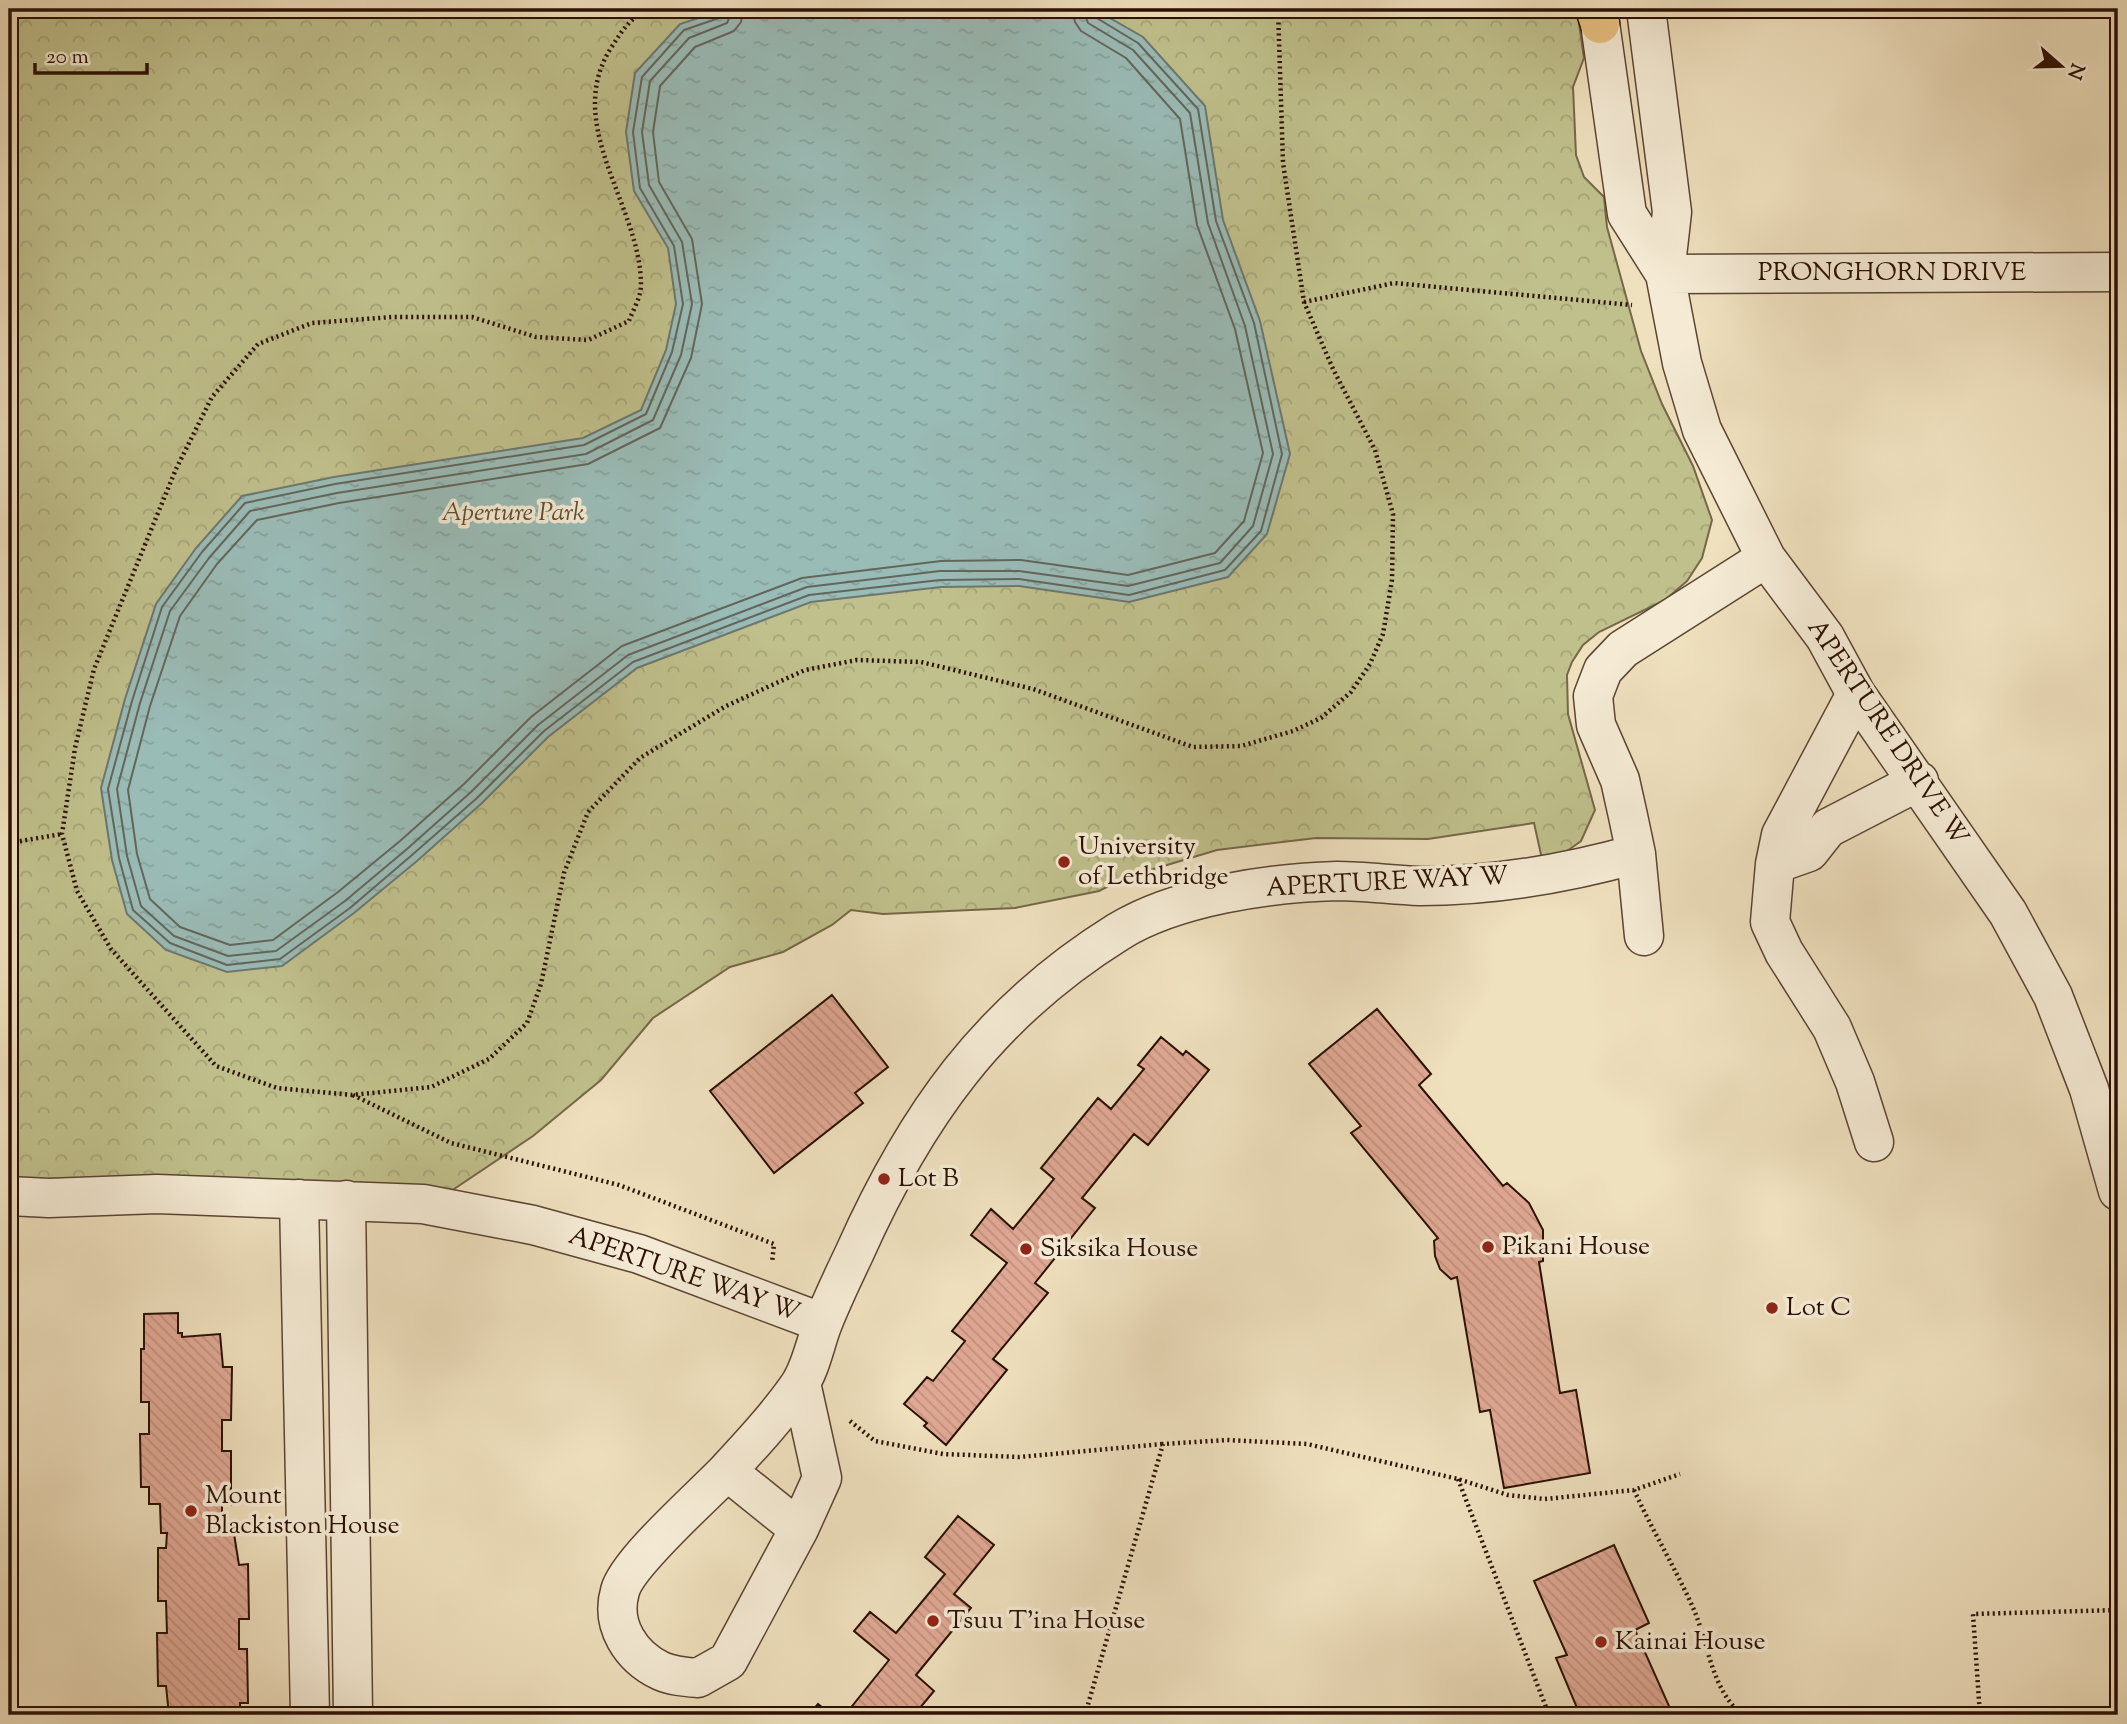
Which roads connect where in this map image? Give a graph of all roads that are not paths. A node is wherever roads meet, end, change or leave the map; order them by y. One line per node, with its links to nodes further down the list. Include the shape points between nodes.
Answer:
1 (1646, 9): 4 (street, APERTURE DRIVE W, via 1672,212)
2 (1598, 14): 4 (street, APERTURE DRIVE W, via 1627,214)
3 (2118, 272): 4 (street, PRONGHORN DRIVE)
4 (1665, 274): 5 (street, APERTURE DRIVE W, via 1682,363 1702,430)
5 (1766, 558): 6 (street, APERTURE DRIVE W, via 1825,637); 8 (street, via 1623,649 1603,670 1593,696 1596,725 1620,780)
6 (1856, 694): 7 (street, APERTURE DRIVE W); 9 (street, via 1781,835)
7 (1919, 781): 9 (street, via 1828,828 1809,852); 12 (street, APERTURE DRIVE W, via 2008,913 2053,996 2089,1089)
8 (1636, 854): 10 (street); 16 (street, APERTURE WAY W, via 1592,866 1487,882 1421,886 1339,881 1226,893 1121,930 1025,1002 975,1051 934,1104 896,1165)
9 (1775, 864): 11 (street, via 1770,922 1832,1028)
10 (1644, 936)
11 (1874, 1142)
12 (2118, 1191)
13 (9, 1196): 14 (street, APERTURE WAY W, via 157,1194)
14 (299, 1199): 15 (street, APERTURE WAY W); 20 (street)
15 (346, 1200): 16 (street, APERTURE WAY W, via 423,1204 533,1225 639,1254); 21 (street)
16 (823, 1323): 17 (street)
17 (801, 1383): 18 (street); 19 (street, via 822,1478)
18 (727, 1471): 19 (street); 19 (street, via 641,1559 620,1591 619,1630 639,1657 664,1673 698,1678 728,1661)
19 (799, 1529)
20 (310, 1715)
21 (353, 1715)

